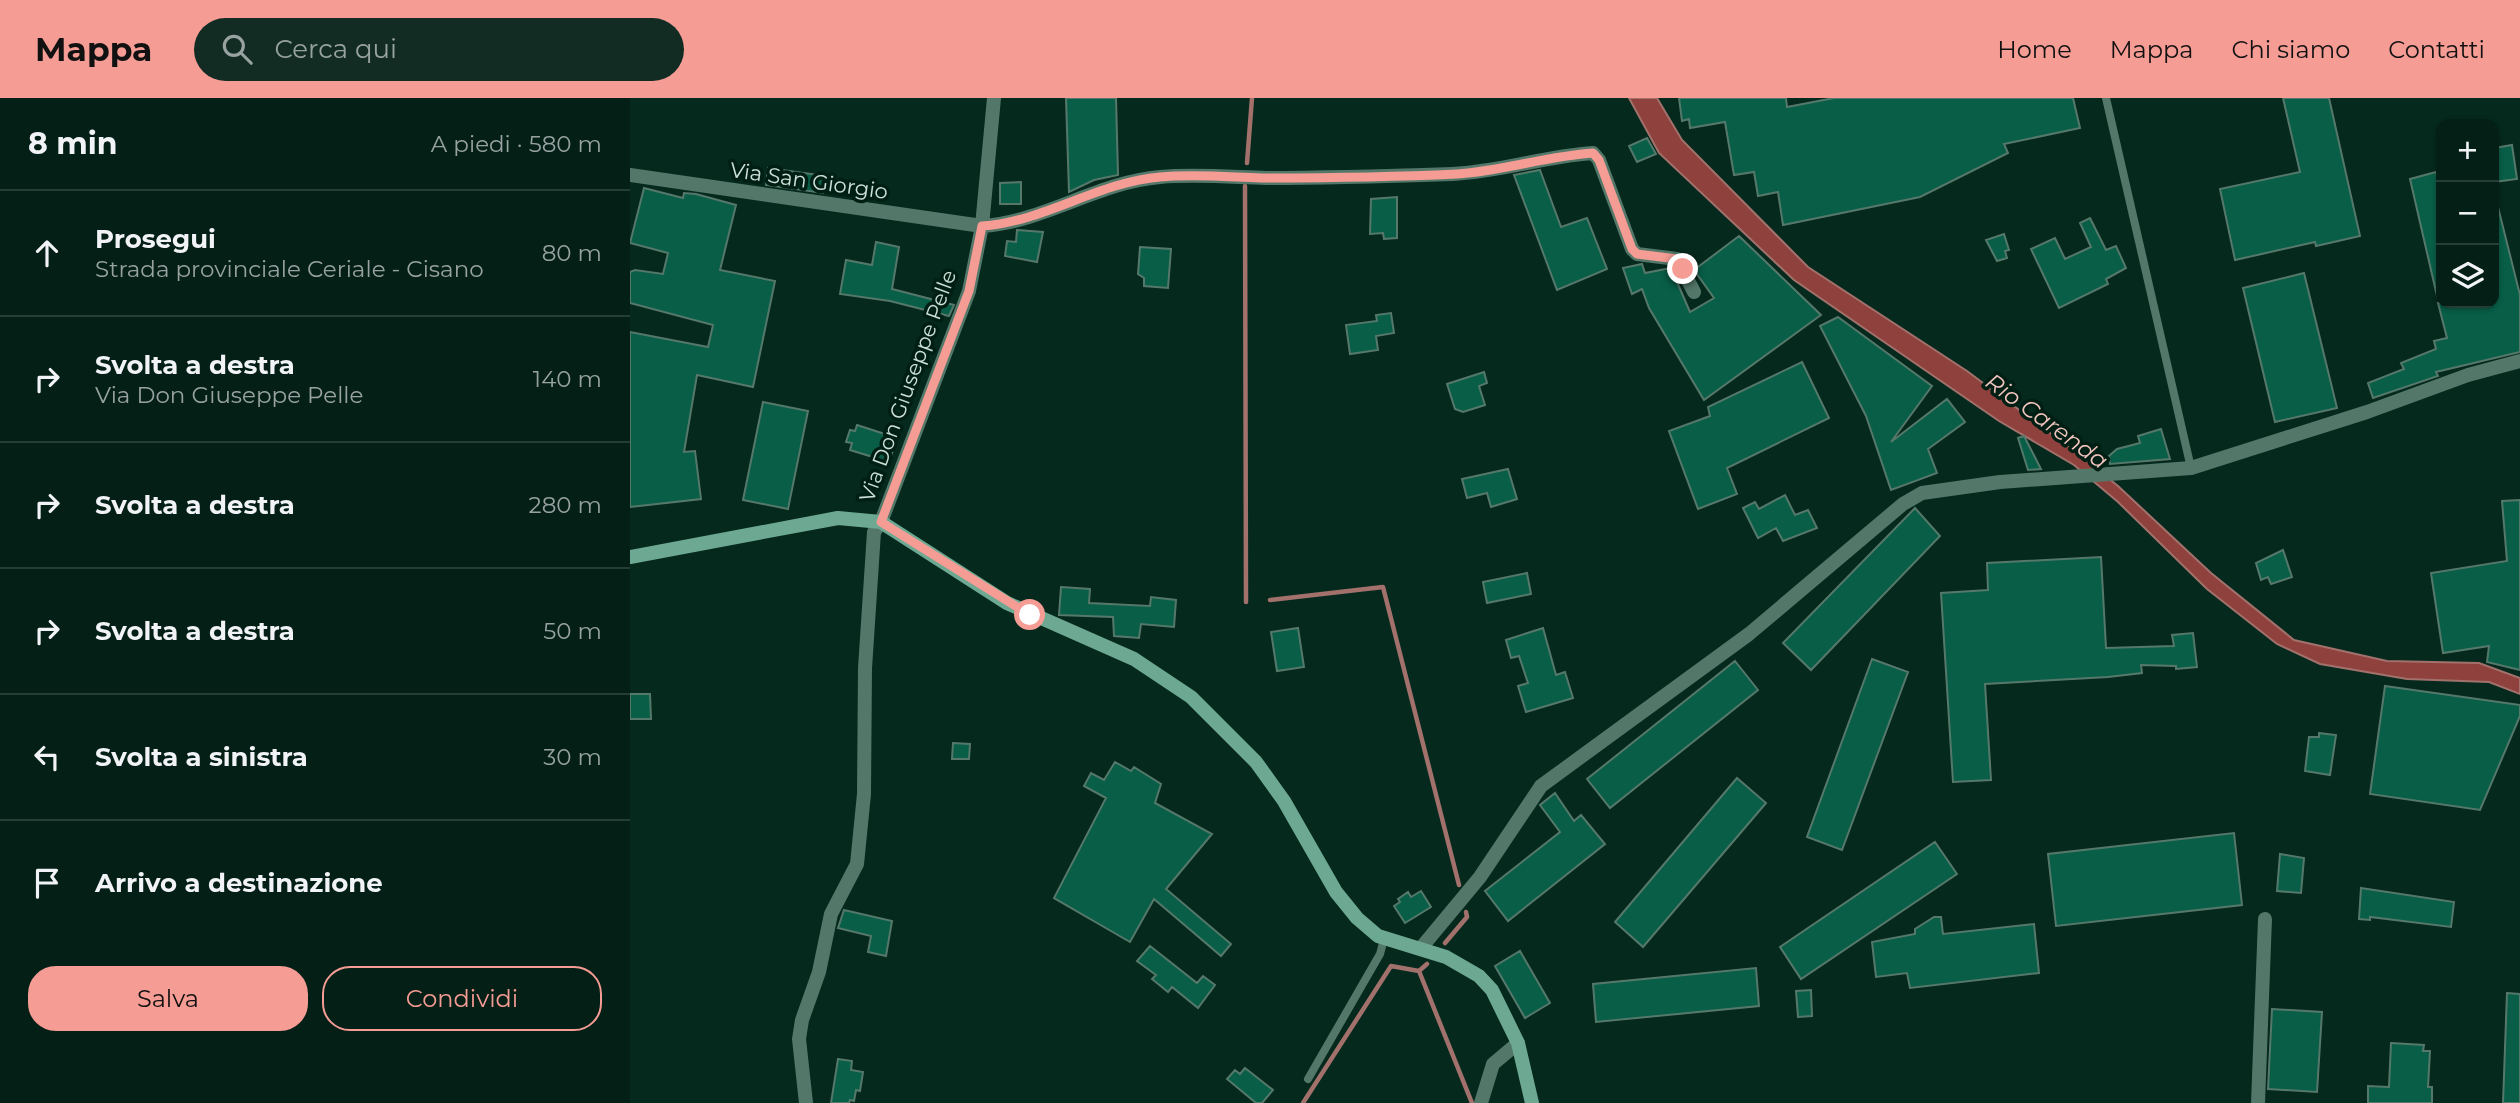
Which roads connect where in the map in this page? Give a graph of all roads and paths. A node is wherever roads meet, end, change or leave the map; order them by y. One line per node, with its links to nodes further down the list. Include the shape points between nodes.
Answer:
1 (994, 98): 4 (street, Via Don Giuseppe Pelle)
2 (2106, 98): 7 (lane)
3 (630, 175): 4 (street, Via San Giorgio)
4 (982, 226): 5 (street, Via San Giorgio, via 1011,222 1111,188 1161,177 1456,174 1593,153 1632,249 1637,254 1677,259); 8 (street, Via Don Giuseppe Pelle, via 969,291)
5 (1694, 292)
6 (2520, 360): 7 (street)
7 (2191, 468): 12 (street, via 2000,482 1935,491 1903,504 1749,634 1541,786 1480,877)
8 (881, 522): 9 (main road, via 838,517); 11 (main road, via 1007,603 1134,659 1191,697 1256,762 1336,892 1357,918); 15 (street, Via Don Giuseppe Pelle, via 874,532 857,864 831,914 819,972 802,1020 799,1039)
9 (630, 557)
10 (2264, 919): 18 (street)
11 (1384, 939): 12 (main road); 14 (lane, via 1380,954)
12 (1421, 948): 13 (main road, via 1479,976 1492,990)
13 (1518, 1043): 16 (street, via 1493,1064); 17 (main road)
14 (1308, 1079)
15 (806, 1103)
16 (1481, 1103)
17 (1532, 1103)
18 (2258, 1103)

